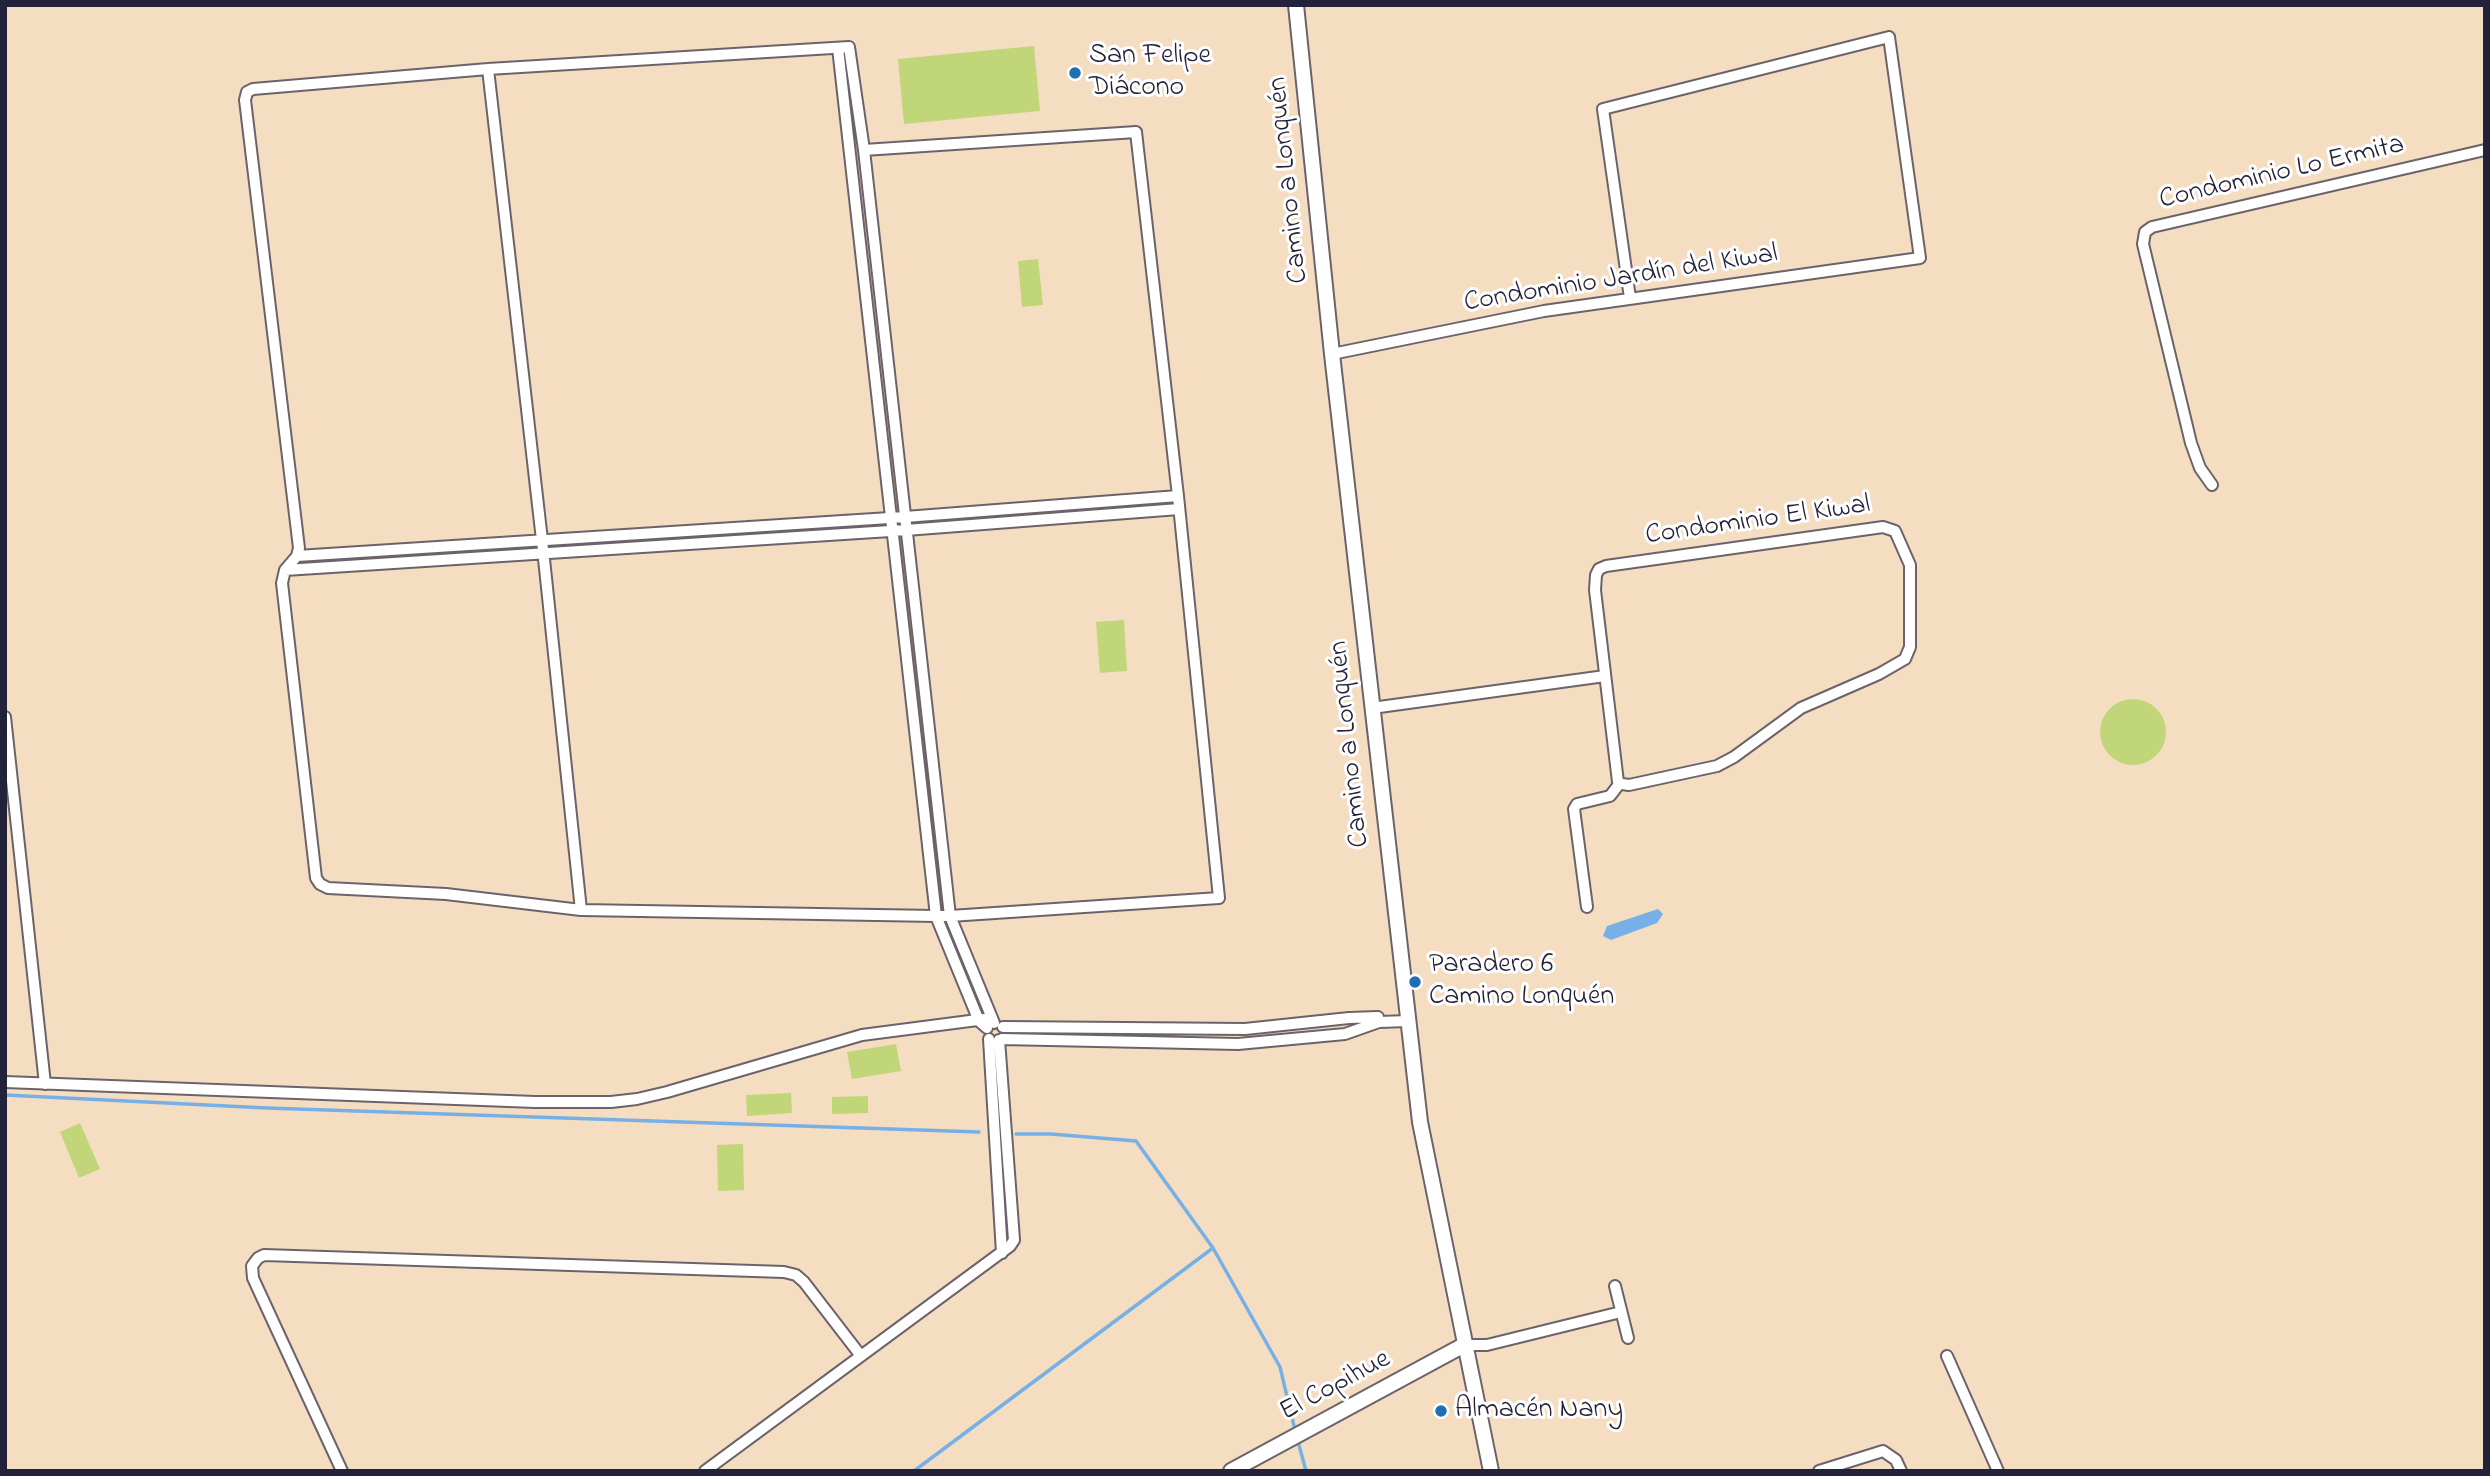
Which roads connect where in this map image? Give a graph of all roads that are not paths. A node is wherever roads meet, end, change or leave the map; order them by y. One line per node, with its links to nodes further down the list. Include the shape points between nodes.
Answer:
1 (1296, 5): 7 (main road, Camino a Lonquén)
2 (843, 47): 3 (street); 4 (street); 12 (street)
3 (488, 69): 15 (street); 17 (street, via 253,89 245,96)
4 (864, 150): 9 (street, via 1136,132); 11 (street)
5 (2485, 150): 8 (street, Condominio Lo Ermita, via 2145,232 2143,244 2192,443 2200,468)
6 (1630, 298): 6 (street, Condominio Jardín del Kiwal, via 1920,258 1889,37 1603,109); 7 (street, Condominio Jardín del Kiwal)
7 (1332, 354): 20 (main road, Camino a Lonquén)
8 (2212, 485)
9 (1178, 496): 10 (street); 11 (street)
10 (1179, 509): 13 (street); 26 (street, via 1219,898)
11 (905, 517): 12 (street); 13 (street)
12 (891, 518): 14 (street); 15 (street)
13 (906, 530): 14 (street); 26 (street)
14 (892, 531): 16 (street); 25 (street)
15 (542, 540): 16 (street); 17 (street)
16 (543, 553): 18 (street); 24 (street)
17 (297, 556): 18 (street)
18 (285, 570): 24 (street, via 282,583 320,884)
19 (1605, 676): 20 (street); 22 (street, Condominio El Kiwal); 22 (street, Condominio El Kiwal, via 1595,582 1602,567 1882,527 1895,531 1908,556 1910,647 1902,661 1808,705 1717,766 1629,785)
20 (1372, 708): 27 (main road, Camino a Lonquén)
21 (5, 717): 30 (street)
22 (1620, 783): 23 (street, via 1610,796 1577,804 1574,810)
23 (1587, 907)
24 (581, 910): 25 (street)
25 (936, 916): 26 (street); 28 (street)
26 (950, 916): 28 (street)
27 (1407, 1017): 28 (street, via 1349,1018 1261,1029); 34 (main road, Camino a Lonquén, via 1423,1141)
28 (993, 1029): 30 (street, via 862,1035 667,1092 611,1102); 35 (street, via 1014,1240)
29 (5, 1082): 30 (street)
30 (46, 1084)
31 (1615, 1286): 32 (street)
32 (1621, 1312): 33 (street); 34 (street, via 1487,1345)
33 (1628, 1338)
34 (1464, 1345): 39 (main road, El Copihue); 40 (main road, Camino a Lonquén)
35 (861, 1356): 37 (street, via 804,1282 784,1272 264,1255 252,1266 253,1278); 38 (street)
36 (1947, 1356): 43 (street)
37 (342, 1471)
38 (705, 1471)
39 (1231, 1471)
40 (1491, 1471)
41 (1819, 1471): 42 (street, via 1883,1451 1896,1460)
42 (1900, 1471)
43 (1998, 1471)

